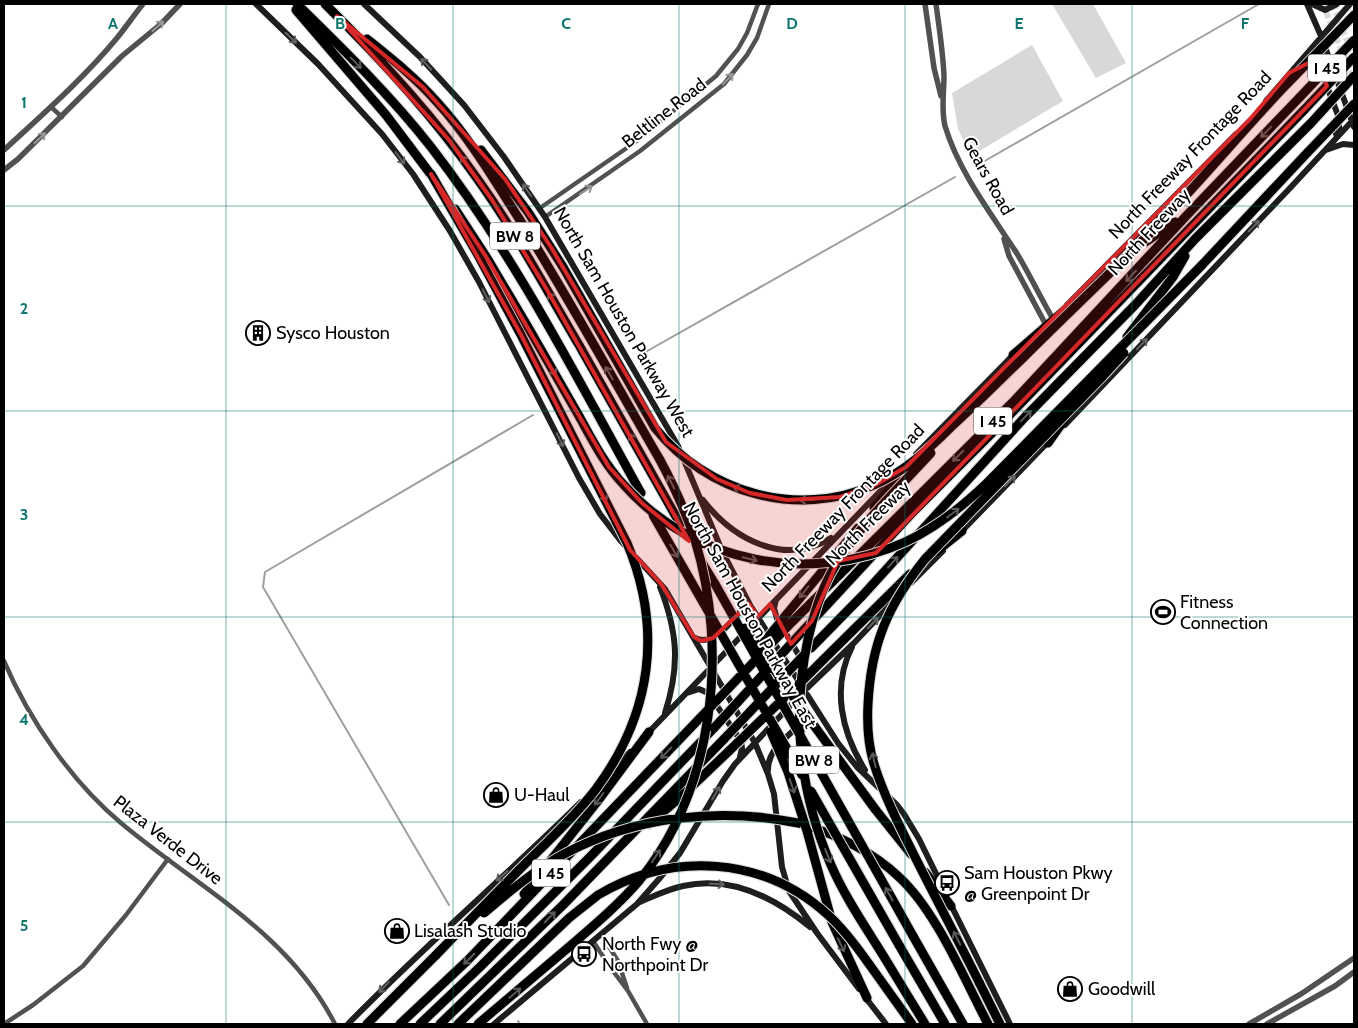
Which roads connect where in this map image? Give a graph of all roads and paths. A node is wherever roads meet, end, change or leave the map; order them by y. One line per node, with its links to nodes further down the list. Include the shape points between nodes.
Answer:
1 (143, 4): 27 (street, via 117,39)
2 (180, 4): 29 (street, one-way to 2, via 122,56)
3 (256, 4): 52 (main road, one-way to 52, via 342,90 413,174 479,282 600,514)
4 (291, 4): 36 (highway)
5 (297, 4): 62 (highway, North Sam Houston Parkway East / BW 8, one-way to 62, bridge, via 397,106 431,147 496,238)
6 (325, 4): 17 (highway, BW 8)
7 (364, 4): 37 (main road, North Sam Houston Parkway West, one-way to 7, via 464,105 420,57)
8 (758, 4): 37 (street, Beltline Road, via 738,50 716,76 634,142)
9 (769, 4): 39 (street, Beltline Road, one-way to 9, via 612,171 724,84 757,38)
10 (925, 4): 18 (street, Gears Road)
11 (936, 4): 16 (street, Gears Road)
12 (1306, 4): 20 (main road)
13 (1312, 4): 14 (main road, via 1325,10)
14 (1337, 4)
15 (1350, 4): 19 (main road); 20 (main road, North Freeway Frontage Road)
16 (937, 14): 18 (street); 26 (street, Gears Road)
17 (337, 16): 28 (highway, via 393,60); 53 (highway, North Sam Houston Parkway East / BW 8, one-way to 17, bridge, via 547,290 478,179 413,97)
18 (926, 16): 26 (street, Gears Road)
19 (1354, 16): 46 (highway, bridge, via 1156,226)
20 (1321, 36): 23 (main road, North Freeway Frontage Road); 30 (main road)
21 (1354, 40): 38 (highway, North Freeway / I 45, one-way to 38, bridge)
22 (1354, 57): 91 (highway, North Freeway / I 45, bridge, via 913,512 590,857)
23 (1289, 73): 31 (main road, via 1307,61 1320,68 1339,118 1339,130); 43 (main road, North Freeway Frontage Road, via 1251,118)
24 (1354, 76): 41 (highway, I 45, bridge)
25 (1354, 104): 42 (highway, bridge)
26 (944, 105): 40 (street, Gears Road, via 945,124 958,159)
27 (51, 107): 29 (street); 33 (street)
28 (450, 116): 46 (highway, one-way to 28, bridge, via 898,473 876,485 840,497 804,501 768,497 706,473 679,454 655,428 533,220 493,164); 94 (highway, one-way to 28, bridge, via 616,905 659,852 680,812 700,752 710,692 712,646 701,562 674,487 541,255)
29 (62, 117): 35 (street, one-way to 29)
30 (1353, 123): 31 (main road)
31 (1330, 144): 34 (main road)
32 (1354, 145): 34 (main road, via 1343,144)
33 (4, 150)
34 (1324, 150): 47 (main road, one-way to 34)
35 (4, 170)
36 (431, 174): 42 (highway, one-way to 42, bridge, via 487,258 599,451 624,486 650,510 686,534 733,554 768,563 818,564 866,556 905,542 943,521 987,483); 81 (highway, one-way to 81, bridge, via 515,324 627,543 644,594 648,639 645,679 634,719 601,781 573,816)
37 (540, 208): 39 (main road, North Sam Houston Parkway West)
38 (1188, 214): 45 (highway, via 1148,240); 63 (highway, North Freeway / I 45, one-way to 63, bridge, via 1013,402)
39 (546, 217): 49 (main road, North Sam Houston Parkway West, via 675,441)
40 (1001, 232): 43 (street, Gears Road, via 1016,252); 44 (street, Gears Road, via 1009,256)
41 (1195, 240): 47 (highway, via 1173,277); 74 (highway, I 45, one-way to 41, bridge, via 869,588 1025,417)
42 (1202, 265): 103 (highway, one-way to 42, bridge, via 890,806 873,762 868,713 869,686 877,644 900,592 925,559 1103,376)
43 (1053, 319): 44 (main road, North Freeway Frontage Road)
44 (1046, 324): 45 (main road, North Freeway Frontage Road)
45 (1013, 355): 48 (main road, North Freeway Frontage Road)
46 (968, 412): 99 (highway, one-way to 99, bridge, via 881,507 830,575 819,598 809,634 799,701 803,767 815,820 838,880)
47 (1048, 443): 50 (main road, one-way to 47)
48 (924, 446): 51 (main road, North Freeway Frontage Road); 63 (highway, one-way to 63, bridge)
49 (697, 491): 51 (main road, via 725,524 762,545 799,550 819,545); 54 (main road, North Sam Houston Parkway West)
50 (962, 531): 58 (main road, one-way to 50); 60 (highway, via 917,567)
51 (838, 533): 55 (main road, North Freeway Frontage Road)
52 (657, 578): 57 (main road); 66 (main road, via 670,618 676,652 672,691)
53 (714, 584): 76 (highway, bridge, via 798,705); 101 (highway, North Sam Houston Parkway East / BW 8, one-way to 53, bridge)
54 (742, 592): 56 (main road, North Sam Houston Parkway West); 57 (main road, via 741,611 713,638 701,641)
55 (777, 597): 56 (main road, North Freeway Frontage Road); 60 (main road, via 774,614 802,661 810,669 824,669)
56 (758, 617): 61 (main road, North Freeway Frontage Road); 64 (main road, North Sam Houston Parkway West)
57 (694, 637): 61 (main road)
58 (854, 643): 60 (main road); 72 (main road, via 842,674 842,714 856,757)
59 (4, 661): 73 (street, Plaza Verde Drive, via 37,723 83,786 121,823)
60 (827, 663): 64 (main road); 74 (highway, bridge)
61 (711, 666): 65 (main road, North Freeway Frontage Road); 69 (main road)
62 (746, 677): 85 (highway, one-way to 85, bridge, via 788,772 832,922); 100 (highway, North Sam Houston Parkway East / BW 8, bridge)
63 (730, 686): 79 (highway, North Freeway / I 45, one-way to 79, bridge)
64 (804, 691): 67 (main road, North Sam Houston Parkway East); 69 (main road)
65 (684, 695): 66 (main road, North Freeway Frontage Road); 70 (main road, via 699,689 708,694 740,741 741,753)
66 (665, 716): 68 (main road, North Freeway Frontage Road)
67 (823, 720): 71 (main road, via 817,717 807,719 772,751); 72 (main road, North Sam Houston Parkway East, via 844,752)
68 (649, 732): 79 (highway, one-way to 79); 88 (main road, North Freeway Frontage Road, one-way to 88, via 546,836)
69 (754, 743): 70 (main road); 71 (main road)
70 (735, 764): 75 (main road, one-way to 70, via 680,853)
71 (768, 774): 77 (main road, via 774,794 785,879 794,901)
72 (871, 780): 76 (main road, North Sam Houston Parkway East, via 897,805 912,826)
73 (168, 859): 86 (street, via 83,966); 87 (street, Plaza Verde Drive, via 259,928 300,973)
74 (605, 862): 92 (highway, I 45, one-way to 74)
75 (637, 904): 77 (main road, one-way to 77, via 684,886 729,885 782,905); 78 (main road)
76 (951, 906): 104 (main road, North Sam Houston Parkway East)
77 (817, 933): 85 (main road)
78 (601, 934): 80 (main road); 84 (street, via 618,961)
79 (491, 936): 90 (highway, North Freeway / I 45, one-way to 90)
80 (593, 941): 84 (street); 95 (main road)
81 (436, 955): 89 (highway); 102 (highway, bridge, via 527,878 566,853 608,835 654,822 705,816 754,816 798,823 826,832 885,866 908,886 935,924)
82 (1354, 958): 105 (street)
83 (1354, 972): 106 (street)
84 (628, 991): 96 (street)
85 (867, 998): 97 (main road)
86 (4, 1024)
87 (335, 1024)
88 (348, 1024)
89 (367, 1024)
90 (400, 1024)
91 (420, 1024)
92 (440, 1024)
93 (458, 1024): 98 (highway, bridge, via 569,918 598,895 630,879 670,867 699,865 745,871 789,888 817,906 842,928)
94 (478, 1024)
95 (494, 1024)
96 (647, 1024)
97 (886, 1024)
98 (912, 1024)
99 (926, 1024)
100 (945, 1024)
101 (963, 1024)
102 (988, 1024)
103 (1000, 1024)
104 (1010, 1024)
105 (1249, 1024)
106 (1267, 1024)

